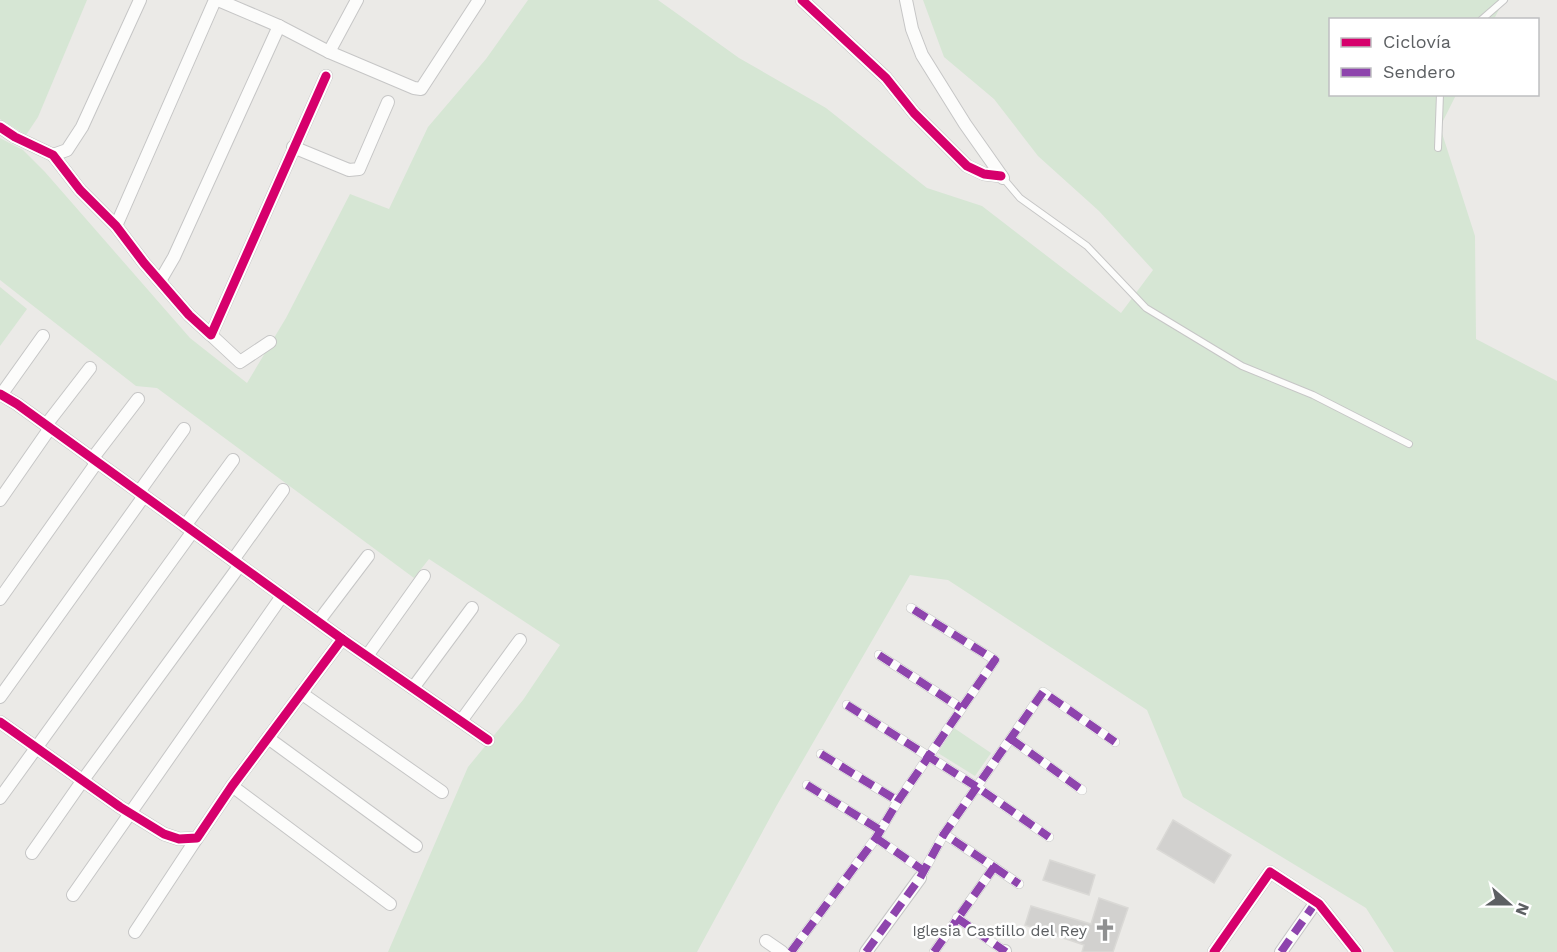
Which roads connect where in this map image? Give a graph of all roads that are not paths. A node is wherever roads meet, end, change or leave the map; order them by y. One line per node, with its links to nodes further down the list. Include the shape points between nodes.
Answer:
1 (140, 0): 18 (street, via 82,127 68,150)
2 (217, 0): 8 (street); 20 (street)
3 (357, 0): 11 (street)
4 (479, 0): 11 (street, via 421,89)
5 (802, 0): 19 (street, via 886,78 914,113 968,166)
6 (906, 0): 19 (street, via 922,55)
7 (1504, 0): 9 (lane)
8 (245, 5): 10 (street)
9 (1483, 18)
10 (279, 26): 11 (street); 21 (street)
11 (329, 51)
12 (326, 76): 16 (street)
13 (1440, 96): 17 (lane)
14 (388, 102): 16 (street, via 359,169 349,170)
15 (0, 127): 18 (street)
16 (293, 147): 22 (street)
17 (1438, 148)
18 (53, 155): 20 (street, via 80,190)
19 (1002, 177): 30 (lane, via 1020,198 1087,246 1146,308 1242,366 1313,395)
20 (116, 226): 21 (street)
21 (160, 281): 22 (street)
22 (211, 335): 24 (street, via 240,362)
23 (43, 336): 26 (street)
24 (270, 342)
25 (90, 368): 28 (street)
26 (1, 394): 28 (street)
27 (138, 399): 31 (street)
28 (48, 427): 31 (street); 35 (street)
29 (184, 429): 34 (street)
30 (1408, 444)
31 (95, 460): 34 (street); 41 (street)
32 (233, 460): 36 (street)
33 (284, 490): 38 (street)
34 (142, 494): 36 (street); 51 (street)
35 (0, 500)
36 (189, 529): 38 (street); 60 (street)
37 (368, 556): 44 (street)
38 (236, 563): 40 (street); 63 (street)
39 (424, 576): 48 (street)
40 (282, 596): 44 (street); 71 (street)
41 (0, 599)
42 (472, 608): 49 (street)
43 (911, 608): 53 (street, via 995,660)
44 (318, 622): 45 (street)
45 (342, 639): 48 (street); 50 (street)
46 (520, 640): 54 (street)
47 (879, 655): 53 (street)
48 (367, 656): 49 (street)
49 (413, 688): 54 (street)
50 (301, 693): 56 (street); 68 (street)
51 (0, 697)
52 (847, 705): 62 (street)
53 (961, 708): 62 (street)
54 (461, 721): 58 (street)
55 (0, 722): 60 (street)
56 (268, 738): 65 (street); 76 (street)
57 (1011, 739): 59 (street, via 1043,692); 66 (street); 67 (street)
58 (488, 740)
59 (1115, 742)
60 (36, 747): 63 (street); 69 (street)
61 (821, 754): 70 (street)
62 (928, 757): 66 (street); 70 (street)
63 (83, 780): 71 (street); 77 (street)
64 (807, 785): 72 (street)
65 (232, 786): 75 (street); 83 (street)
66 (977, 787): 73 (street); 74 (street)
67 (1082, 790)
68 (442, 792)
69 (0, 798)
70 (898, 801): 72 (street)
71 (129, 813): 75 (street, via 164,834 179,839); 81 (street)
72 (878, 834): 79 (street); 89 (street)
73 (944, 834): 78 (street); 79 (street)
74 (1049, 837)
75 (197, 838): 85 (street)
76 (416, 846)
77 (32, 853)
78 (994, 867): 80 (street); 84 (street)
79 (922, 874): 90 (street)
80 (1019, 884)
81 (73, 895)
82 (1316, 902): 87 (street); 93 (street, via 1270,872); 94 (street)
83 (390, 904)
84 (957, 918): 91 (street); 92 (street)
85 (135, 932)
86 (765, 941): 88 (street)
87 (1355, 951)
88 (782, 952)
89 (791, 952)
90 (866, 952)
91 (934, 952)
92 (1005, 952)
93 (1214, 952)
94 (1281, 952)

